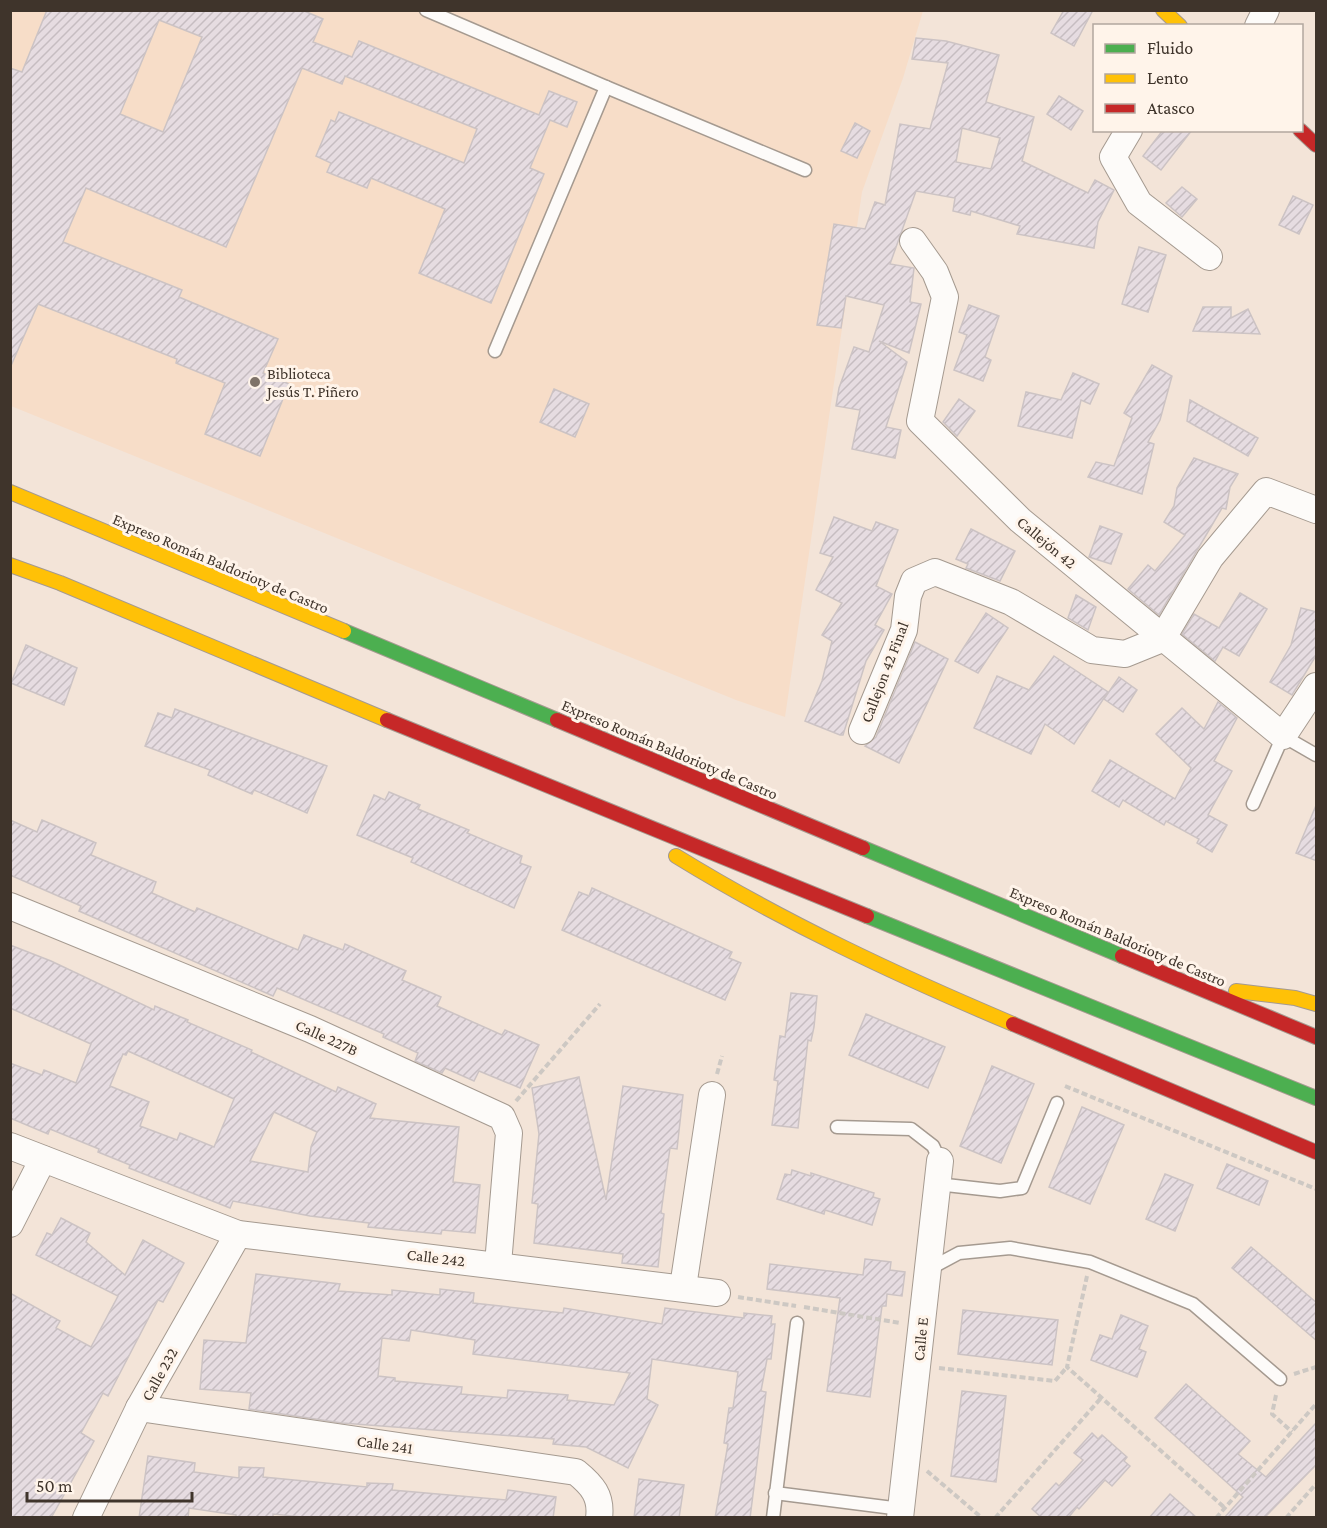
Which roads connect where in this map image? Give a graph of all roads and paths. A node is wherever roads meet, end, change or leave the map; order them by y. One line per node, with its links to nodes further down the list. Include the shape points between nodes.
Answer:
1 (426, 10): 6 (lane)
2 (1163, 10): 4 (main road)
3 (1266, 10): 5 (street)
4 (1178, 24)
5 (1259, 24)
6 (606, 87): 10 (lane); 13 (lane)
7 (1128, 132): 12 (street, via 1113,157 1138,203)
8 (1302, 132): 9 (main road)
9 (1317, 145)
10 (805, 170)
11 (913, 241): 17 (street, Callejón 42, via 935,272 945,297 920,421 1020,520)
12 (1209, 257)
13 (495, 351)
14 (10, 492): 25 (main road, Expreso Román Baldorioty de Castro)
15 (1317, 510): 17 (street, via 1266,491 1210,558)
16 (10, 565): 23 (main road, via 60,582)
17 (1162, 639): 19 (street, Callejon 42 Final, via 1125,654 1092,650 1011,602 934,572 915,581 908,596 904,630); 20 (street, Callejón 42)
18 (1317, 686): 20 (street)
19 (862, 730)
20 (1283, 736): 21 (lane); 22 (lane)
21 (1317, 755)
22 (1253, 804)
23 (603, 810): 30 (main road); 35 (main road, via 729,889 902,977)
24 (10, 906): 32 (street, Calle 227B, via 310,1029)
25 (1196, 987): 27 (main road, via 1296,998); 28 (main road, Expreso Román Baldorioty de Castro)
26 (600, 1004): 32 (path)
27 (1317, 1004)
28 (1317, 1036)
29 (712, 1095): 44 (street)
30 (1317, 1098)
31 (1057, 1103): 37 (lane, via 1022,1188 1000,1191); 38 (path, via 1064,1086)
32 (502, 1117): 42 (street, via 509,1133)
33 (837, 1127): 37 (lane, via 911,1129 933,1146)
34 (10, 1146): 36 (street, Calle 242)
35 (1317, 1152)
36 (43, 1159): 39 (street); 40 (street, Calle 242)
37 (938, 1172): 43 (street, Calle E)
38 (1317, 1189)
39 (10, 1224)
40 (238, 1234): 42 (street, Calle 242); 53 (street, Calle 232)
41 (1090, 1262): 43 (lane, via 1010,1248 959,1253); 49 (path); 50 (lane, via 1194,1304)
42 (498, 1264): 44 (street, Calle 242)
43 (927, 1269): 47 (street, Calle E)
44 (683, 1287): 45 (street, Calle 242)
45 (717, 1293): 47 (path)
46 (797, 1323): 56 (lane)
47 (921, 1326): 48 (street, Calle E)
48 (917, 1366): 49 (path, via 1055,1381); 54 (street, Calle E)
49 (1067, 1367): 51 (path)
50 (1280, 1379)
51 (1101, 1398): 57 (path); 63 (path)
52 (1317, 1404): 57 (path)
53 (140, 1408): 59 (street, Calle 232); 60 (street, Calle 241, via 576,1472 593,1485 601,1505)
54 (906, 1464): 58 (street, Calle E); 62 (path, via 922,1467)
55 (1317, 1484): 65 (path)
56 (775, 1493): 58 (lane); 61 (lane)
57 (1225, 1508): 64 (path)
58 (901, 1513)
59 (86, 1518)
60 (599, 1518)
61 (773, 1518)
62 (982, 1518)
63 (995, 1518)
64 (1216, 1518)
65 (1286, 1518)

